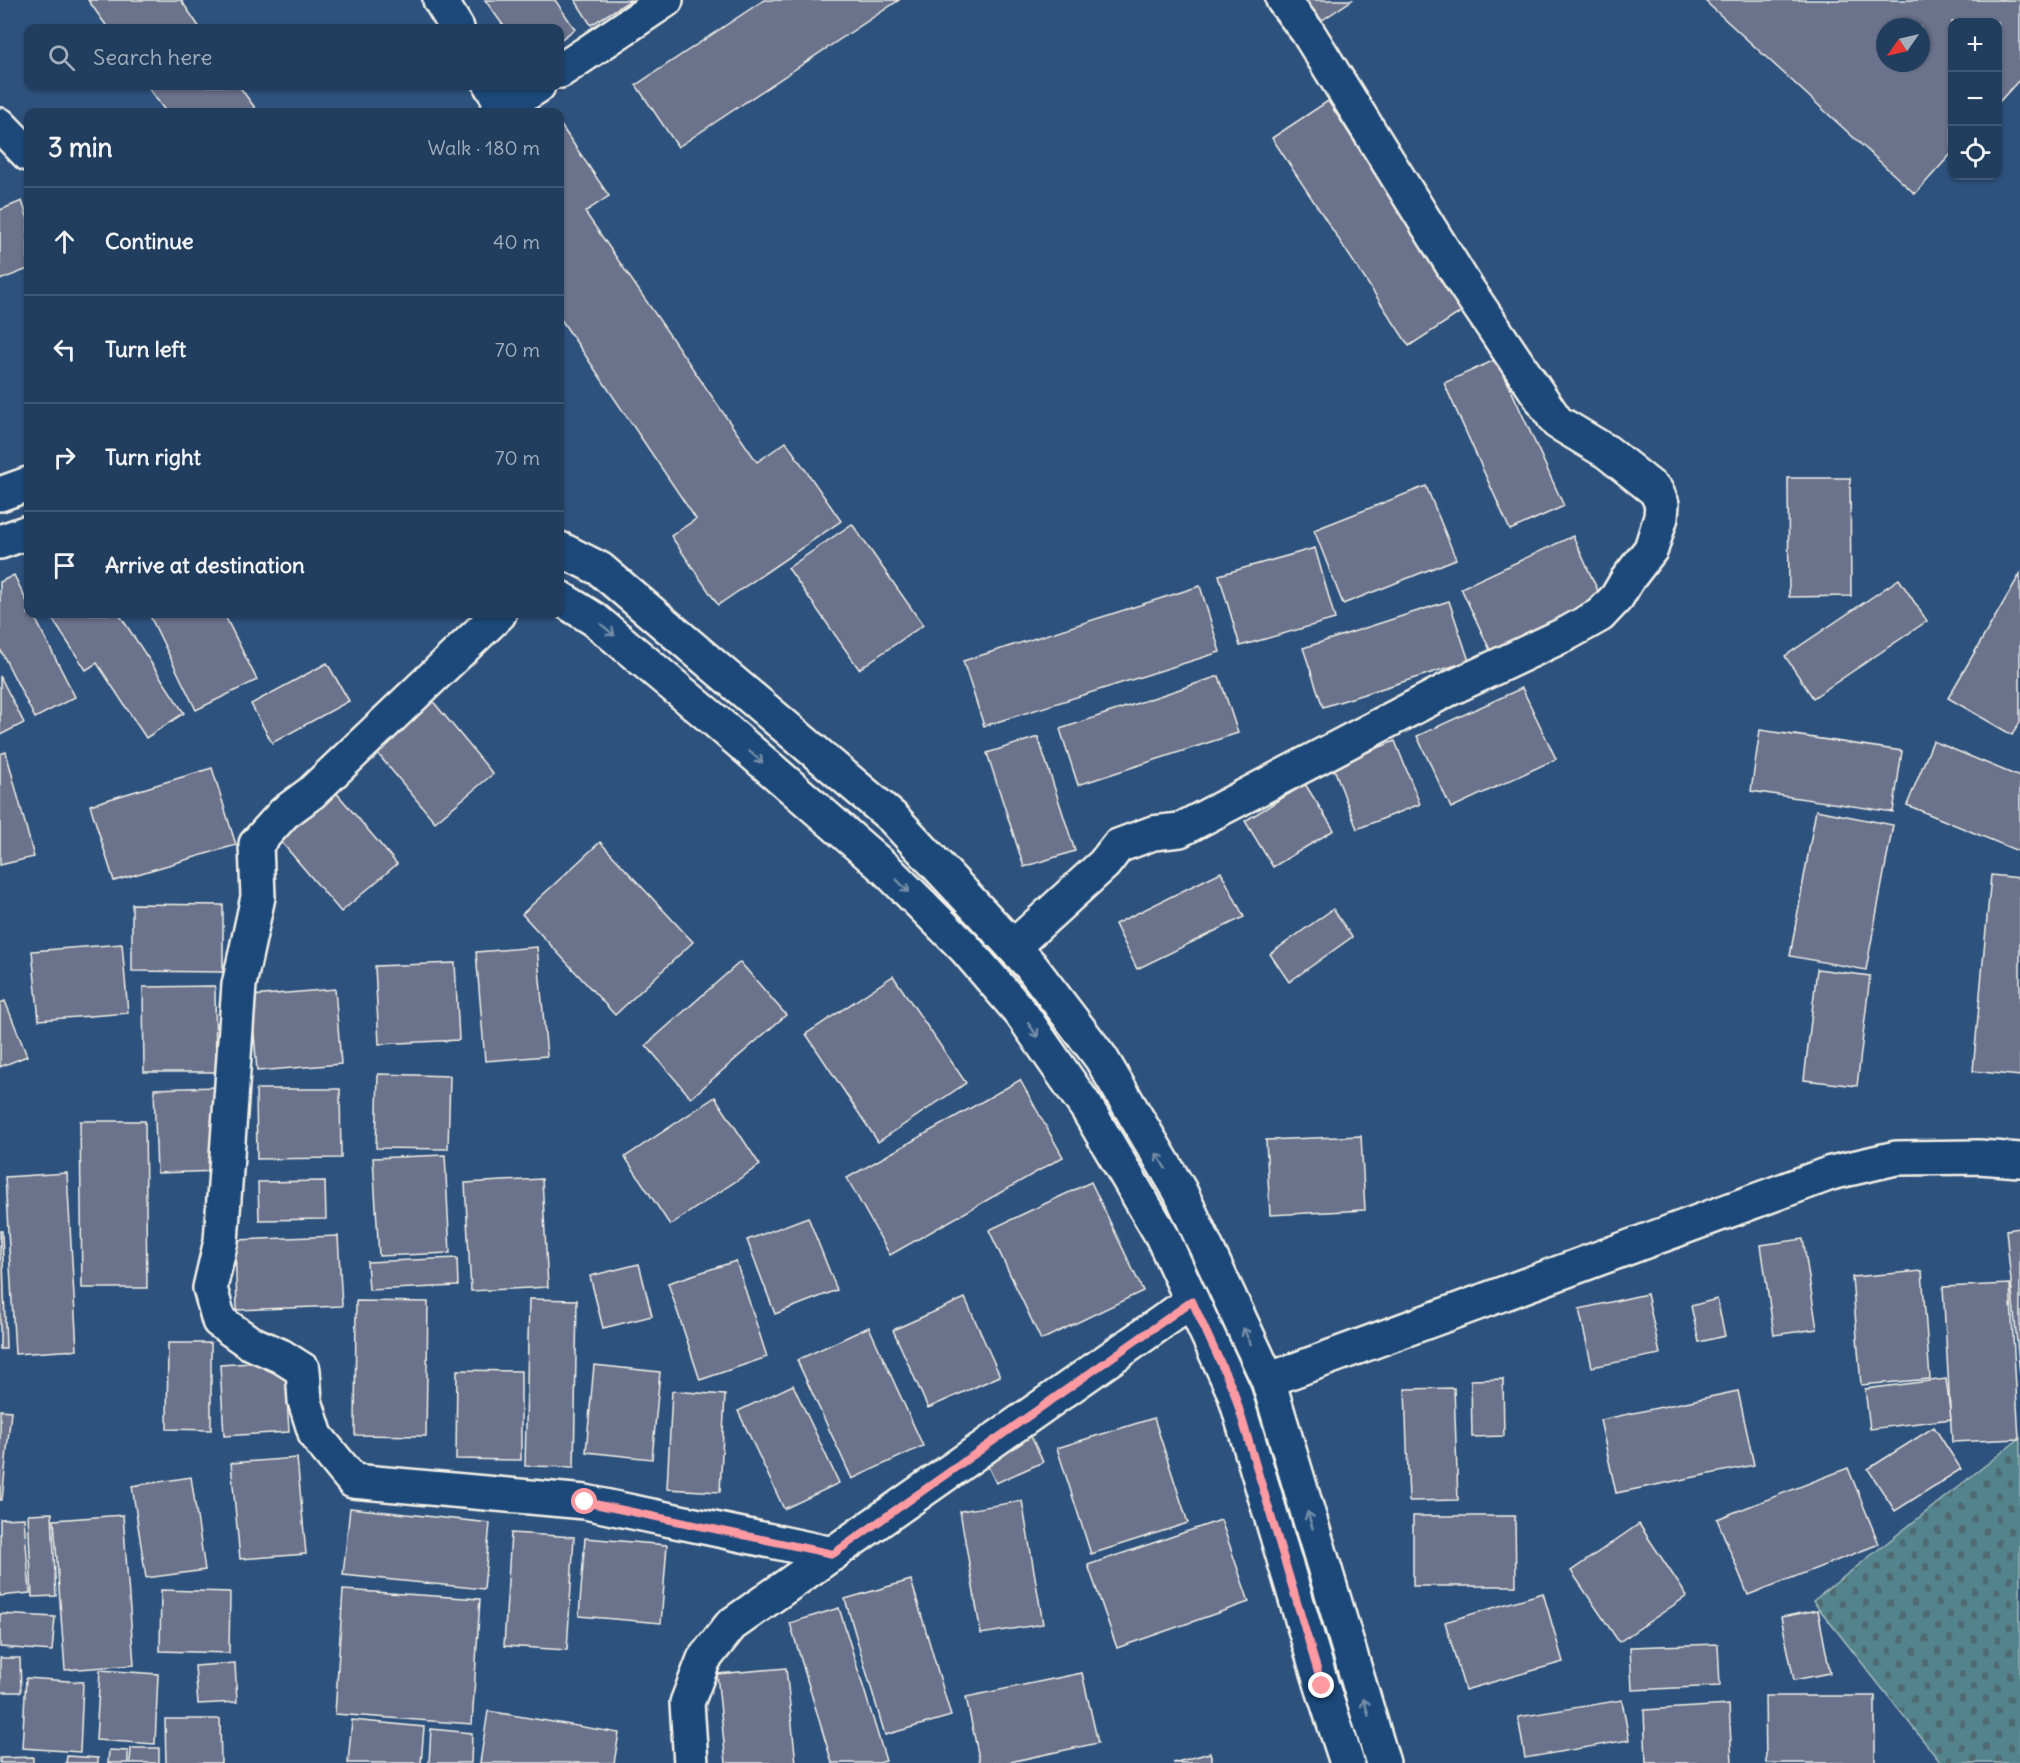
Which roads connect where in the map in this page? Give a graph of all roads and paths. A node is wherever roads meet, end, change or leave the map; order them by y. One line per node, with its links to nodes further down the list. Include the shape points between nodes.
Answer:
1 (440, 0): 4 (street)
2 (666, 0): 5 (street)
3 (1283, 0): 17 (street, via 1307,31 1466,286 1557,422 1607,452 1656,491 1662,504 1652,549 1600,615 1568,633 1449,689 1180,830 1153,833 1118,846 1104,864)
4 (455, 24)
5 (564, 68)
6 (528, 90): 7 (street)
7 (498, 102)
8 (0, 125): 9 (street)
9 (24, 150)
10 (24, 485): 11 (street)
11 (0, 494)
12 (24, 533): 13 (street)
13 (0, 542)
14 (564, 551): 17 (street, via 600,569 893,818)
15 (564, 600): 19 (street, one-way to 19, via 594,619 718,723 887,870 965,948 1021,1013 1087,1108 1162,1236)
16 (495, 618): 21 (street, via 284,813 256,844 258,897 239,985 221,1241 210,1288 219,1321 249,1342 303,1370 305,1401 316,1436 353,1481 585,1502)
17 (1013, 947): 20 (street, one-way to 17, via 1180,1191 1101,1058)
18 (2020, 1160): 20 (street, via 1896,1158 1831,1173)
19 (1192, 1301): 21 (street); 23 (street, via 1234,1392)
20 (1268, 1380): 24 (street, one-way to 20)
21 (833, 1554): 22 (street, via 731,1625 704,1659 687,1703)
22 (691, 1763)
23 (1347, 1763)
24 (1383, 1763)

